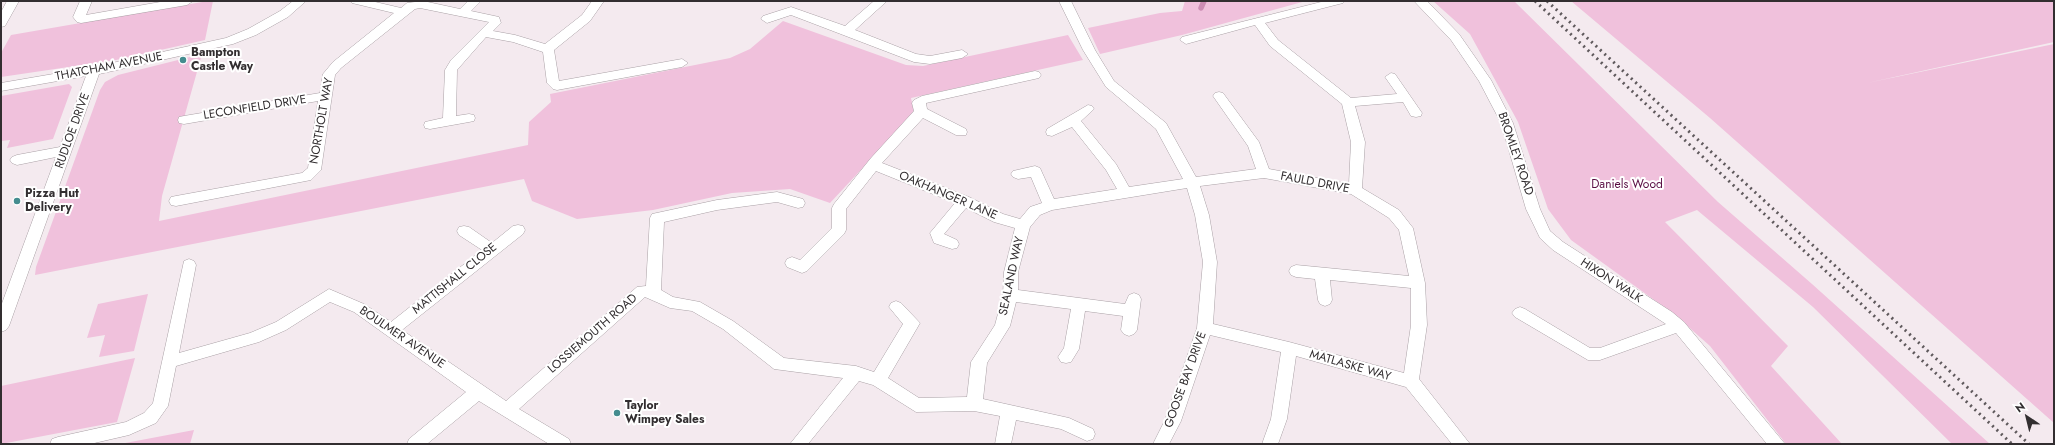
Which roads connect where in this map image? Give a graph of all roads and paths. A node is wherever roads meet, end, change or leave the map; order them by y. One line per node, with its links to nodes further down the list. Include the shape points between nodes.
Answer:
1 (13, 1): 17 (street)
2 (86, 1): 12 (street, via 79,17 81,19)
3 (187, 1): 12 (street)
4 (300, 1): 24 (street, THATCHAM AVENUE, via 284,14 252,32 229,41)
5 (356, 1): 13 (street)
6 (475, 1): 14 (street)
7 (598, 1): 21 (street, via 586,18)
8 (881, 1): 18 (street)
9 (1065, 1): 47 (street, GOOSE BAY DRIVE, via 1099,69 1110,84 1162,126)
10 (1339, 1): 16 (street)
11 (1420, 1): 57 (street, BROMLEY ROAD, via 1455,37 1485,80 1507,124 1534,209)
12 (133, 6)
13 (403, 12): 14 (street, via 411,6 420,4); 28 (street, NORTHOLT WAY, via 337,65 329,74)
14 (462, 12): 19 (street, via 495,20)
15 (767, 18): 18 (street, via 791,11)
16 (1258, 20): 20 (street); 31 (street, via 1274,43)
17 (1, 23)
18 (847, 31): 22 (street, via 914,58 930,60)
19 (484, 33): 21 (street); 38 (street, via 451,70)
20 (1186, 40)
21 (547, 48): 23 (street, via 553,83 557,86)
22 (962, 54)
23 (682, 62)
24 (94, 71): 27 (street, THATCHAM AVENUE); 42 (street, RUDLOE DRIVE)
25 (1035, 75): 33 (street, via 922,100 918,103)
26 (1391, 77): 30 (street)
27 (1, 87)
28 (325, 96): 36 (street, LECONFIELD DRIVE); 50 (street, NORTHOLT WAY, via 314,170 306,177)
29 (1219, 96): 45 (street, FAULD DRIVE, via 1254,145)
30 (1406, 98): 31 (street); 34 (street)
31 (1348, 102): 48 (street, via 1358,142)
32 (1088, 109): 37 (street)
33 (921, 112): 40 (street); 44 (street)
34 (1416, 113)
35 (469, 118): 38 (street)
36 (184, 120)
37 (1073, 121): 41 (street); 49 (street, via 1111,166)
38 (449, 122): 39 (street)
39 (430, 125)
40 (961, 132)
41 (1052, 132)
42 (66, 150): 43 (street); 71 (street, RUDLOE DRIVE)
43 (17, 160)
44 (874, 165): 51 (street, OAKHANGER LANE); 60 (street, via 838,208 839,230 802,267)
45 (1264, 173): 47 (street, FAULD DRIVE); 48 (street, FAULD DRIVE)
46 (1018, 174): 53 (street, via 1035,171)
47 (1192, 182): 49 (street, SEALAND WAY); 73 (street, GOOSE BAY DRIVE, via 1202,215 1210,262)
48 (1355, 190): 64 (street, FAULD DRIVE, via 1394,214 1406,228)
49 (1125, 192): 53 (street, SEALAND WAY)
50 (176, 201)
51 (964, 201): 54 (street, OAKHANGER LANE, via 999,218); 58 (street, via 937,233 939,238)
52 (798, 203): 65 (street, via 777,197 717,205 657,218)
53 (1050, 204): 54 (street, SEALAND WAY, via 1035,211)
54 (1023, 225): 66 (street, SEALAND WAY, via 1011,272)
55 (518, 230): 59 (street, MATTISHALL CLOSE)
56 (464, 231): 59 (street)
57 (1545, 234): 72 (street, HIXON WALK, via 1558,246 1667,316)
58 (952, 244)
59 (491, 249): 74 (street, MATTISHALL CLOSE)
60 (792, 262)
61 (189, 265): 78 (street)
62 (1296, 271): 63 (street)
63 (1322, 274): 64 (street); 67 (street)
64 (1418, 283): 81 (street, FAULD DRIVE, via 1418,325)
65 (653, 293): 79 (street, LOSSIEMOUTH ROAD, via 670,302 696,306 728,325 780,364); 84 (street, LOSSIEMOUTH ROAD, via 642,291)
66 (1010, 295): 68 (street); 83 (street, SEALAND WAY, via 1002,326 979,362)
67 (1325, 300)
68 (1079, 304): 75 (street, via 1132,305); 77 (street, via 1071,349)
69 (896, 307): 80 (street, via 912,323)
70 (1520, 313): 72 (street, via 1588,354 1600,354)
71 (1, 326)
72 (1678, 326): 95 (street, HIXON WALK)
73 (1205, 328): 76 (street, MATLASKE WAY); 92 (street, GOOSE BAY DRIVE, via 1173,422)
74 (392, 330): 78 (street, BOULMER AVENUE, via 360,308 329,295 281,326 254,338); 82 (street, BOULMER AVENUE)
75 (1129, 330)
76 (1289, 348): 81 (street, MATLASKE WAY); 93 (street, via 1279,419)
77 (1066, 356)
78 (169, 362): 87 (street, via 160,406 150,418 129,428)
79 (856, 373): 80 (street, LOSSIEMOUTH ROAD); 90 (street)
80 (878, 380): 83 (street, LOSSIEMOUTH ROAD, via 916,406)
81 (1411, 381): 94 (street)
82 (478, 392): 84 (street, BOULMER AVENUE); 88 (street)
83 (974, 404): 85 (street, LOSSIEMOUTH ROAD)
84 (508, 409): 89 (street, BOULMER AVENUE)
85 (1009, 412): 86 (street, LOSSIEMOUTH ROAD, via 1063,423); 91 (street)
86 (1087, 434)
87 (58, 444)
88 (414, 444)
89 (562, 444)
90 (798, 444)
91 (1003, 444)
92 (1161, 444)
93 (1270, 444)
94 (1462, 444)
95 (1777, 444)

